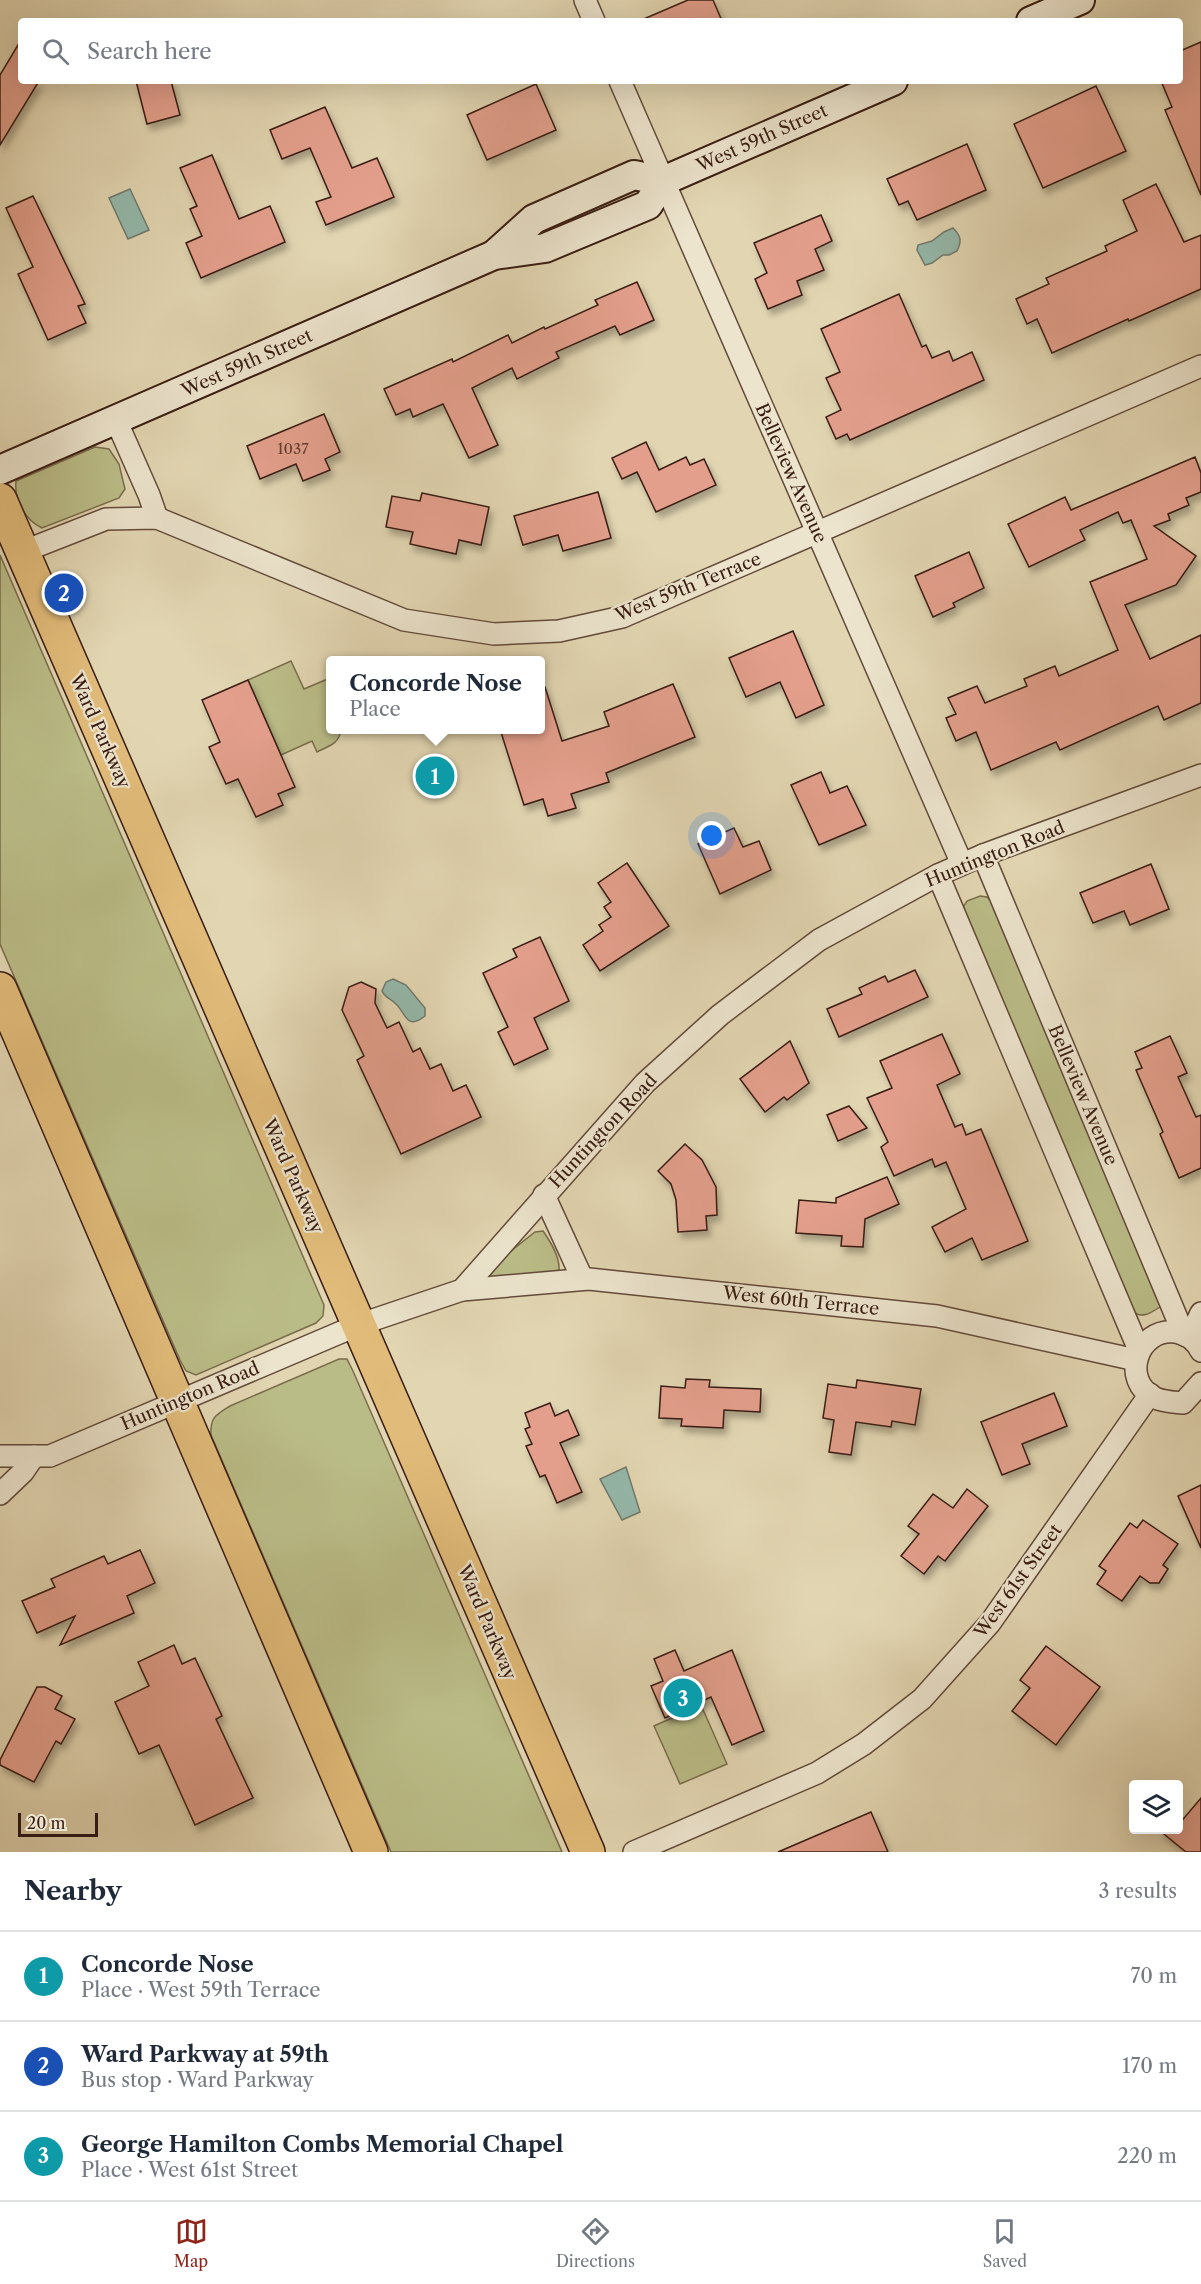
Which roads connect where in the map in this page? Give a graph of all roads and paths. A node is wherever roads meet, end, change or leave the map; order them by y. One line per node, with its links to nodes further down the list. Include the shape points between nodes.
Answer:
1 (585, 0): 3 (street)
2 (1080, 0): 4 (street)
3 (593, 18)
4 (1038, 18)
5 (621, 84): 7 (street, Belleview Avenue)
6 (886, 84): 7 (street, West 59th Street)
7 (663, 181): 9 (street, West 59th Street, via 634,175 534,219 494,255); 13 (street, Belleview Avenue)
8 (1201, 366): 13 (street, West 59th Terrace)
9 (116, 420): 10 (street, West 59th Street); 12 (street)
10 (0, 470)
11 (0, 501): 14 (main road, Ward Parkway)
12 (157, 518): 13 (street, West 59th Terrace, via 404,620 494,634 559,631 622,617); 14 (street, West 59th Terrace, via 106,519)
13 (818, 533): 17 (street, Belleview Avenue)
14 (22, 552): 24 (main road, Ward Parkway)
15 (1201, 775): 16 (street, Huntington Road)
16 (983, 855): 17 (street, Huntington Road); 25 (street, Belleview Avenue)
17 (962, 864): 18 (street, Huntington Road)
18 (938, 875): 20 (street, Huntington Road, via 819,940 720,1015 645,1083); 26 (street)
19 (0, 989): 29 (main road)
20 (544, 1195): 21 (street); 22 (street, Huntington Road)
21 (582, 1278): 22 (street, West 60th Terrace); 26 (street, West 60th Terrace, via 937,1316)
22 (462, 1290): 24 (street, Huntington Road)
23 (1201, 1313): 25 (street)
24 (358, 1325): 29 (street, Huntington Road); 34 (main road, Ward Parkway)
25 (1191, 1341): 26 (street, via 1167,1332 1156,1334 1146,1341)
26 (1138, 1355): 28 (street, via 1139,1382)
27 (1201, 1383): 28 (street, via 1183,1402 1165,1401)
28 (1150, 1394): 35 (street, West 61st Street, via 990,1623 922,1699 864,1744 817,1773)
29 (178, 1401): 31 (street, Huntington Road, via 50,1456); 33 (main road)
30 (0, 1456): 31 (street, Huntington Road)
31 (34, 1456): 32 (street)
32 (0, 1494)
33 (371, 1852)
34 (588, 1852)
35 (634, 1852)

